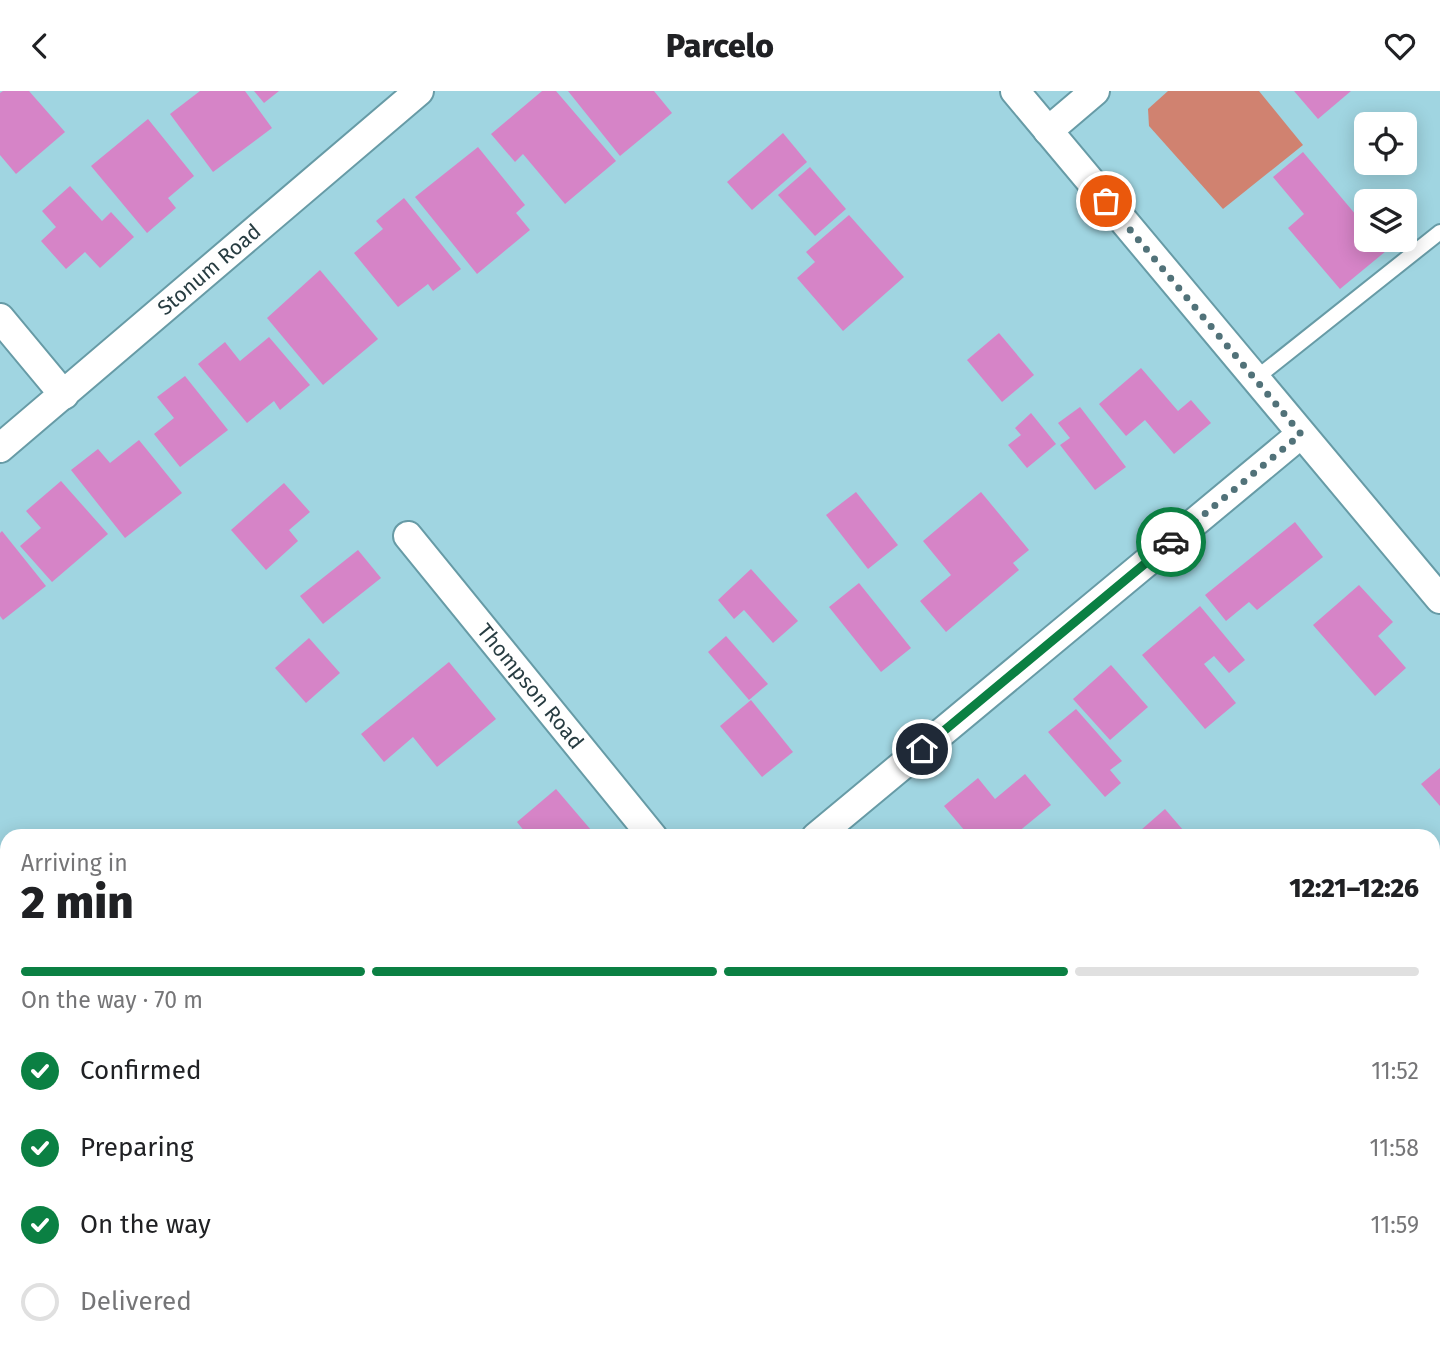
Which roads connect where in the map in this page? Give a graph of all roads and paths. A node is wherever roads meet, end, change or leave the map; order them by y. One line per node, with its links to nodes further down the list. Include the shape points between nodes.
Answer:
1 (419, 91): 8 (street, Stonum Road)
2 (1015, 91): 4 (street)
3 (1095, 91): 4 (street)
4 (1048, 131): 7 (street)
5 (1440, 232): 7 (lane)
6 (0, 318): 8 (street)
7 (1255, 379): 9 (street)
8 (64, 395): 10 (street, Stonum Road)
9 (1301, 434): 12 (street); 14 (street)
10 (0, 448)
11 (408, 536): 13 (street, Thompson Road)
12 (1440, 599)
13 (646, 829)
14 (826, 829)

